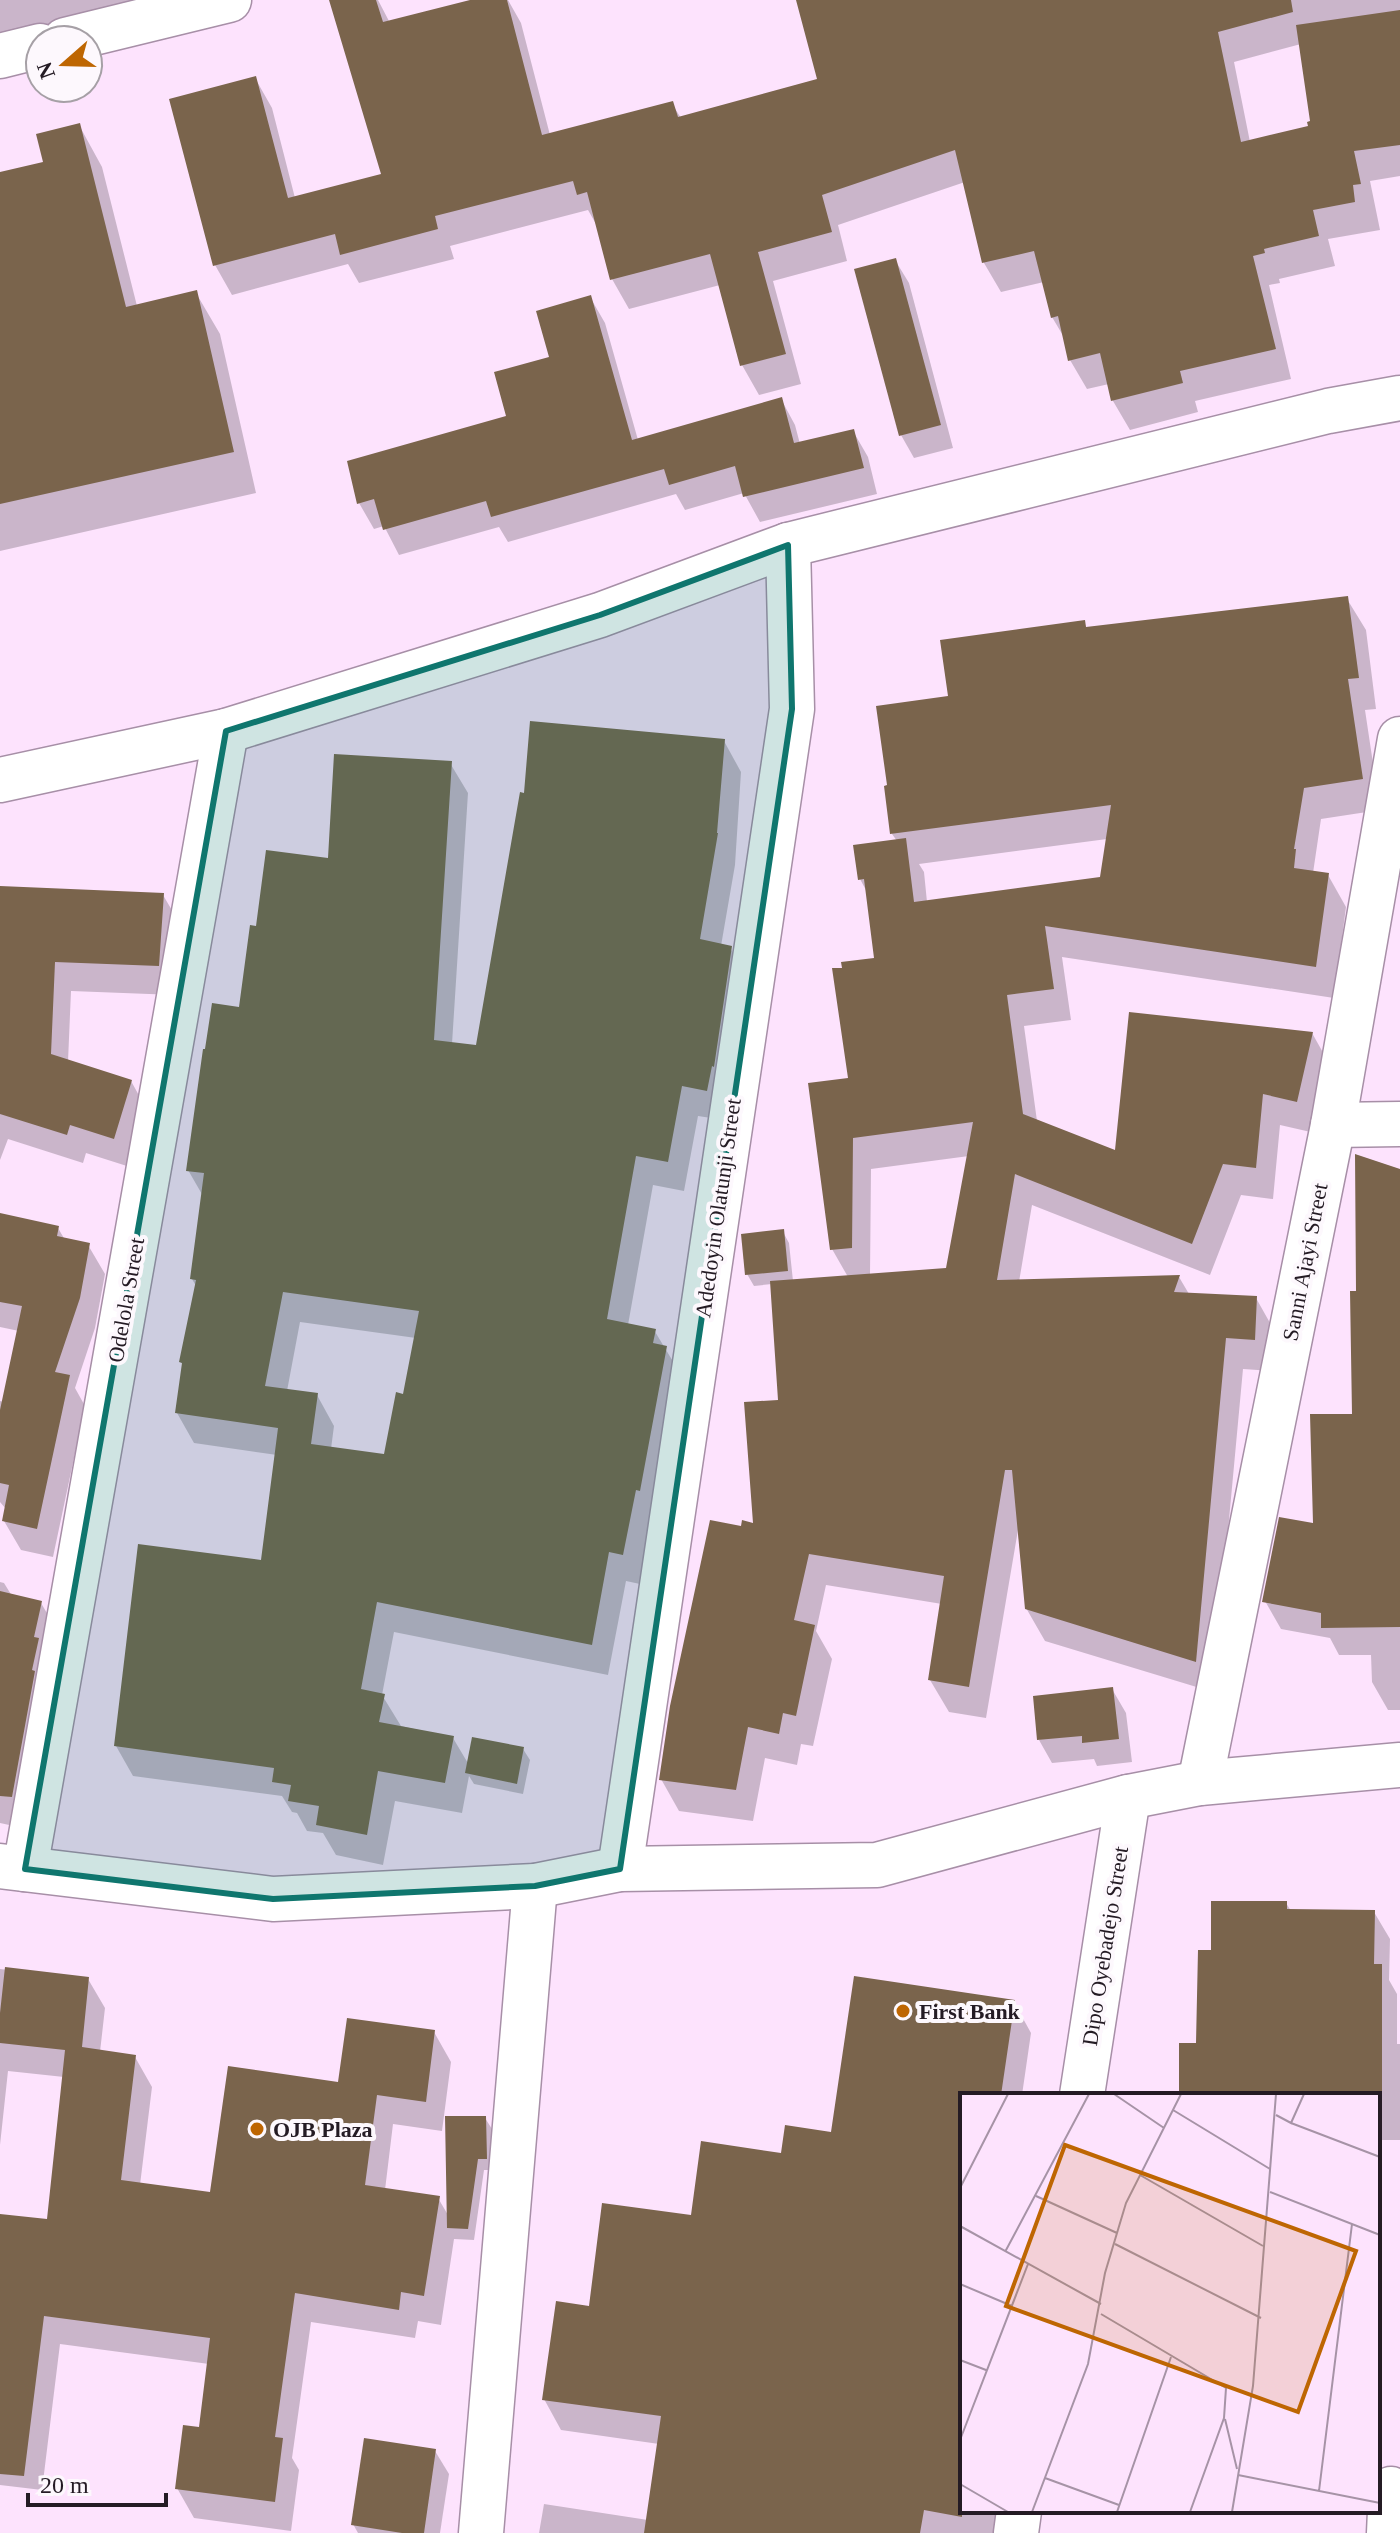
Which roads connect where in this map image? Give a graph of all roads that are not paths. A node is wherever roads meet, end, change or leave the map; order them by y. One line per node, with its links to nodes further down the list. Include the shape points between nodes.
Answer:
1 (229, 0): 2 (street)
2 (104, 30)
3 (24, 50): 4 (street)
4 (0, 56)
5 (1400, 398): 6 (street, via 1328,411)
6 (788, 545): 7 (street, via 600,615); 16 (street, Adedoyin Olatunji Street, via 792,709)
7 (226, 731): 9 (street); 15 (street, Odelola Street)
8 (1400, 739): 11 (street, Sanni Ajayi Street)
9 (0, 780)
10 (1400, 1124): 11 (street)
11 (1333, 1125): 13 (street, Sanni Ajayi Street)
12 (1400, 1765): 13 (street)
13 (1200, 1783): 14 (street)
14 (1128, 1797): 16 (street, via 877,1865); 18 (street, Dipo Oyebadejo Street)
15 (12, 1868): 17 (street, via 273,1899)
16 (620, 1869): 17 (street)
17 (535, 1886): 21 (street)
18 (1082, 2093)
19 (1390, 2489): 23 (street)
20 (1019, 2513): 22 (street)
21 (481, 2533)
22 (1016, 2533)
23 (1389, 2533)

